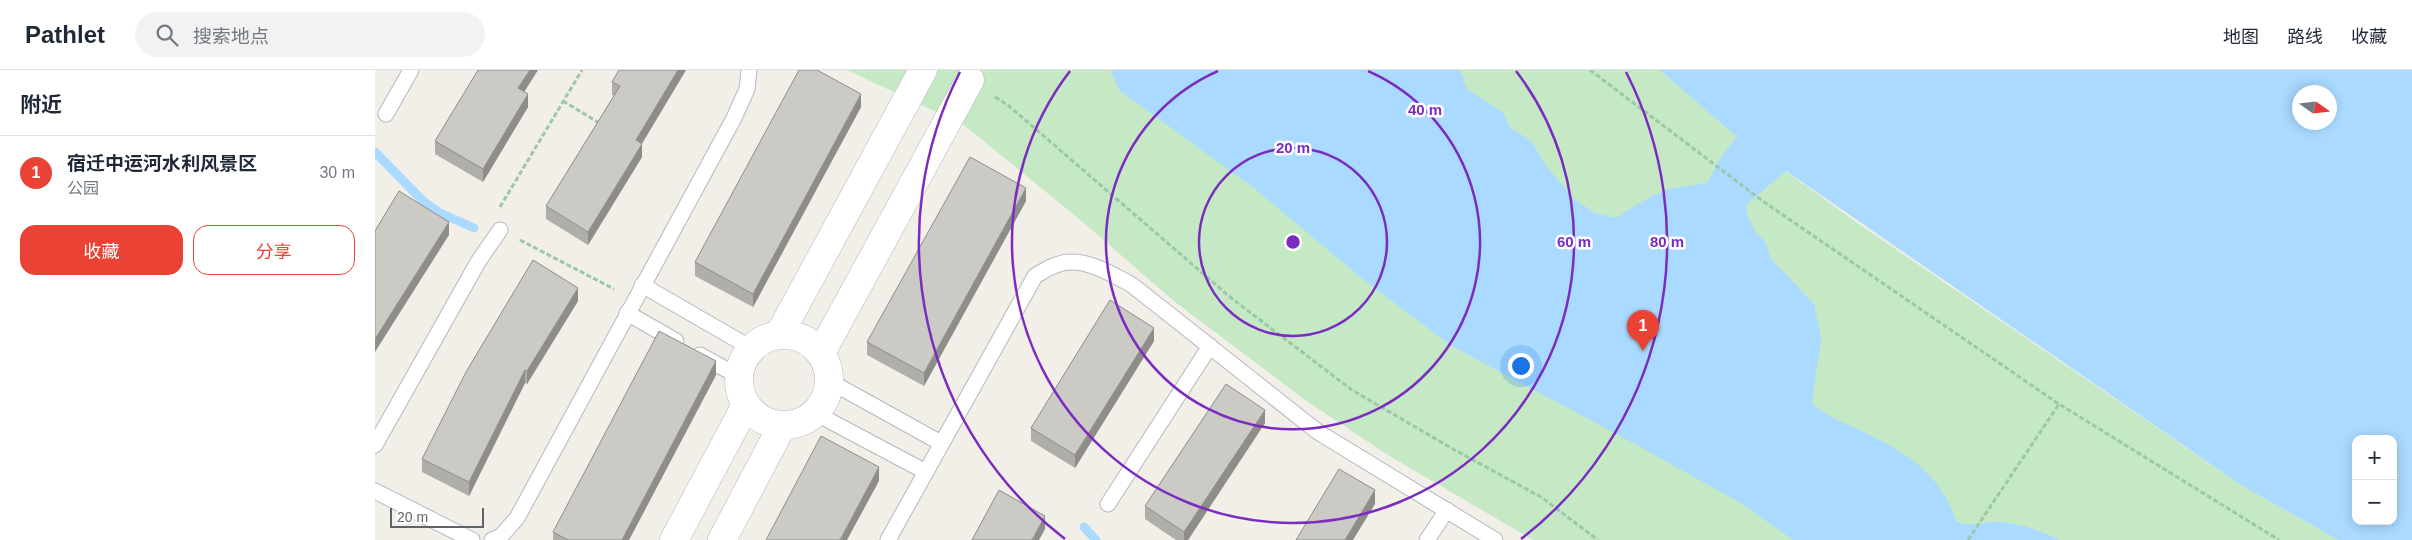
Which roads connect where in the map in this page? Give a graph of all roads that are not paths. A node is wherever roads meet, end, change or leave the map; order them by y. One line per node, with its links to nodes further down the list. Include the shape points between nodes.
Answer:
1 (411, 70): 5 (lane)
2 (749, 70): 7 (lane, via 747,89 734,118)
3 (923, 70): 9 (street)
4 (970, 80): 12 (street)
5 (385, 114)
6 (500, 230): 19 (lane, via 478,262)
7 (643, 285): 8 (lane); 11 (lane)
8 (631, 306): 13 (lane); 25 (lane, via 517,518 501,536)
9 (779, 334): 11 (street); 12 (street, via 809,342)
10 (1210, 346): 18 (lane, via 1132,285 1099,268 1077,262 1057,264 1035,276); 22 (lane); 23 (lane, via 1318,432)
11 (751, 348): 13 (street)
12 (821, 353): 14 (street)
13 (738, 376): 15 (street)
14 (829, 381): 16 (street, via 826,395); 18 (lane)
15 (746, 405): 17 (street, via 755,416); 26 (street)
16 (815, 412): 17 (street, via 797,424); 20 (lane)
17 (782, 426): 27 (street)
18 (941, 443): 20 (lane)
19 (375, 445)
20 (926, 472): 28 (lane)
21 (375, 491): 24 (lane)
22 (1108, 504)
23 (1447, 510): 29 (lane); 30 (lane)
24 (472, 540)
25 (492, 540)
26 (674, 540)
27 (723, 540)
28 (888, 540)
29 (1427, 540)
30 (1495, 540)

